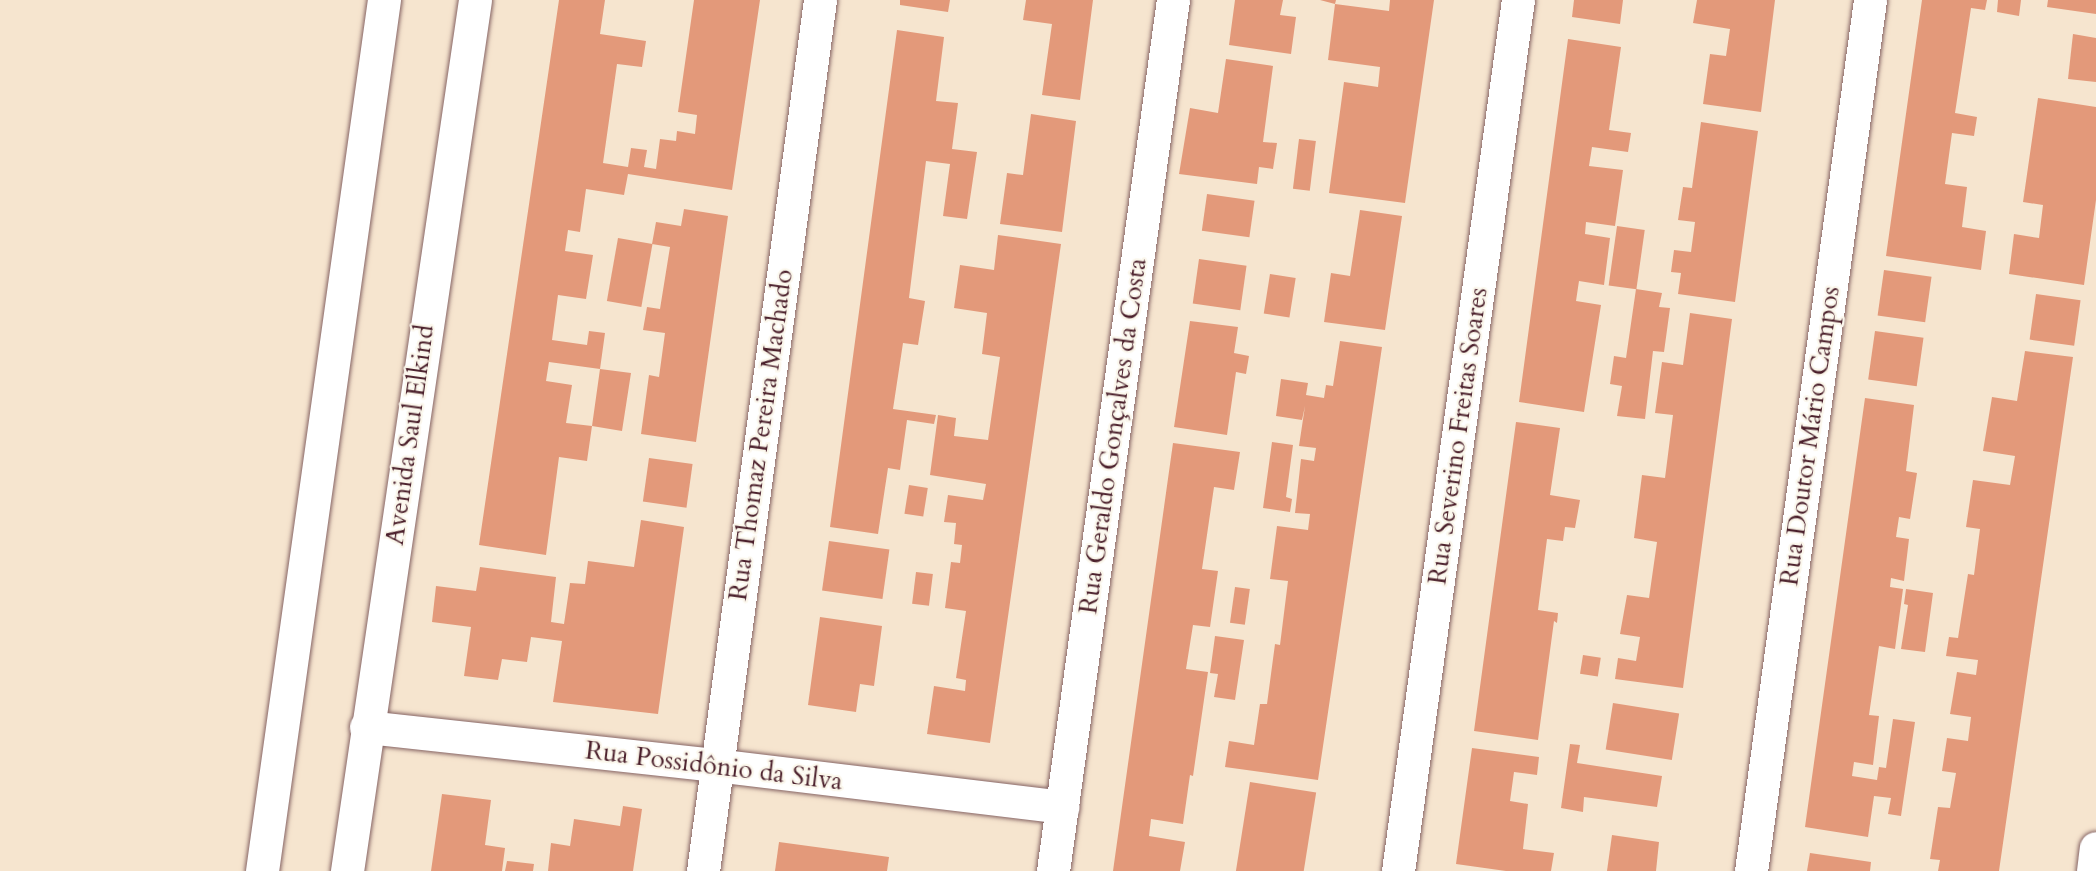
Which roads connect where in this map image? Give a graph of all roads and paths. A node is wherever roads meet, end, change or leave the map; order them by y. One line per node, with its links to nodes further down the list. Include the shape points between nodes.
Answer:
1 (384, 0): 11 (street)
2 (475, 0): 7 (street, Avenida Saul Elkind)
3 (820, 0): 8 (street, Rua Thomaz Pereira Machado)
4 (1173, 0): 9 (street, Rua Geraldo Gonçalves da Costa)
5 (1518, 0): 15 (street, Rua Severino Freitas Soares)
6 (1870, 0): 16 (street, Rua Doutor Mário Campos)
7 (366, 727): 8 (street, Rua Possidônio da Silva); 12 (street, Avenida Saul Elkind)
8 (716, 765): 9 (street, Rua Possidônio da Silva); 13 (street, Rua Thomaz Pereira Machado)
9 (1062, 807): 14 (street, Rua Geraldo Gonçalves da Costa)
10 (2096, 848): 17 (street)
11 (262, 871)
12 (346, 871)
13 (703, 871)
14 (1053, 871)
15 (1398, 871)
16 (1751, 871)
17 (2093, 871)

